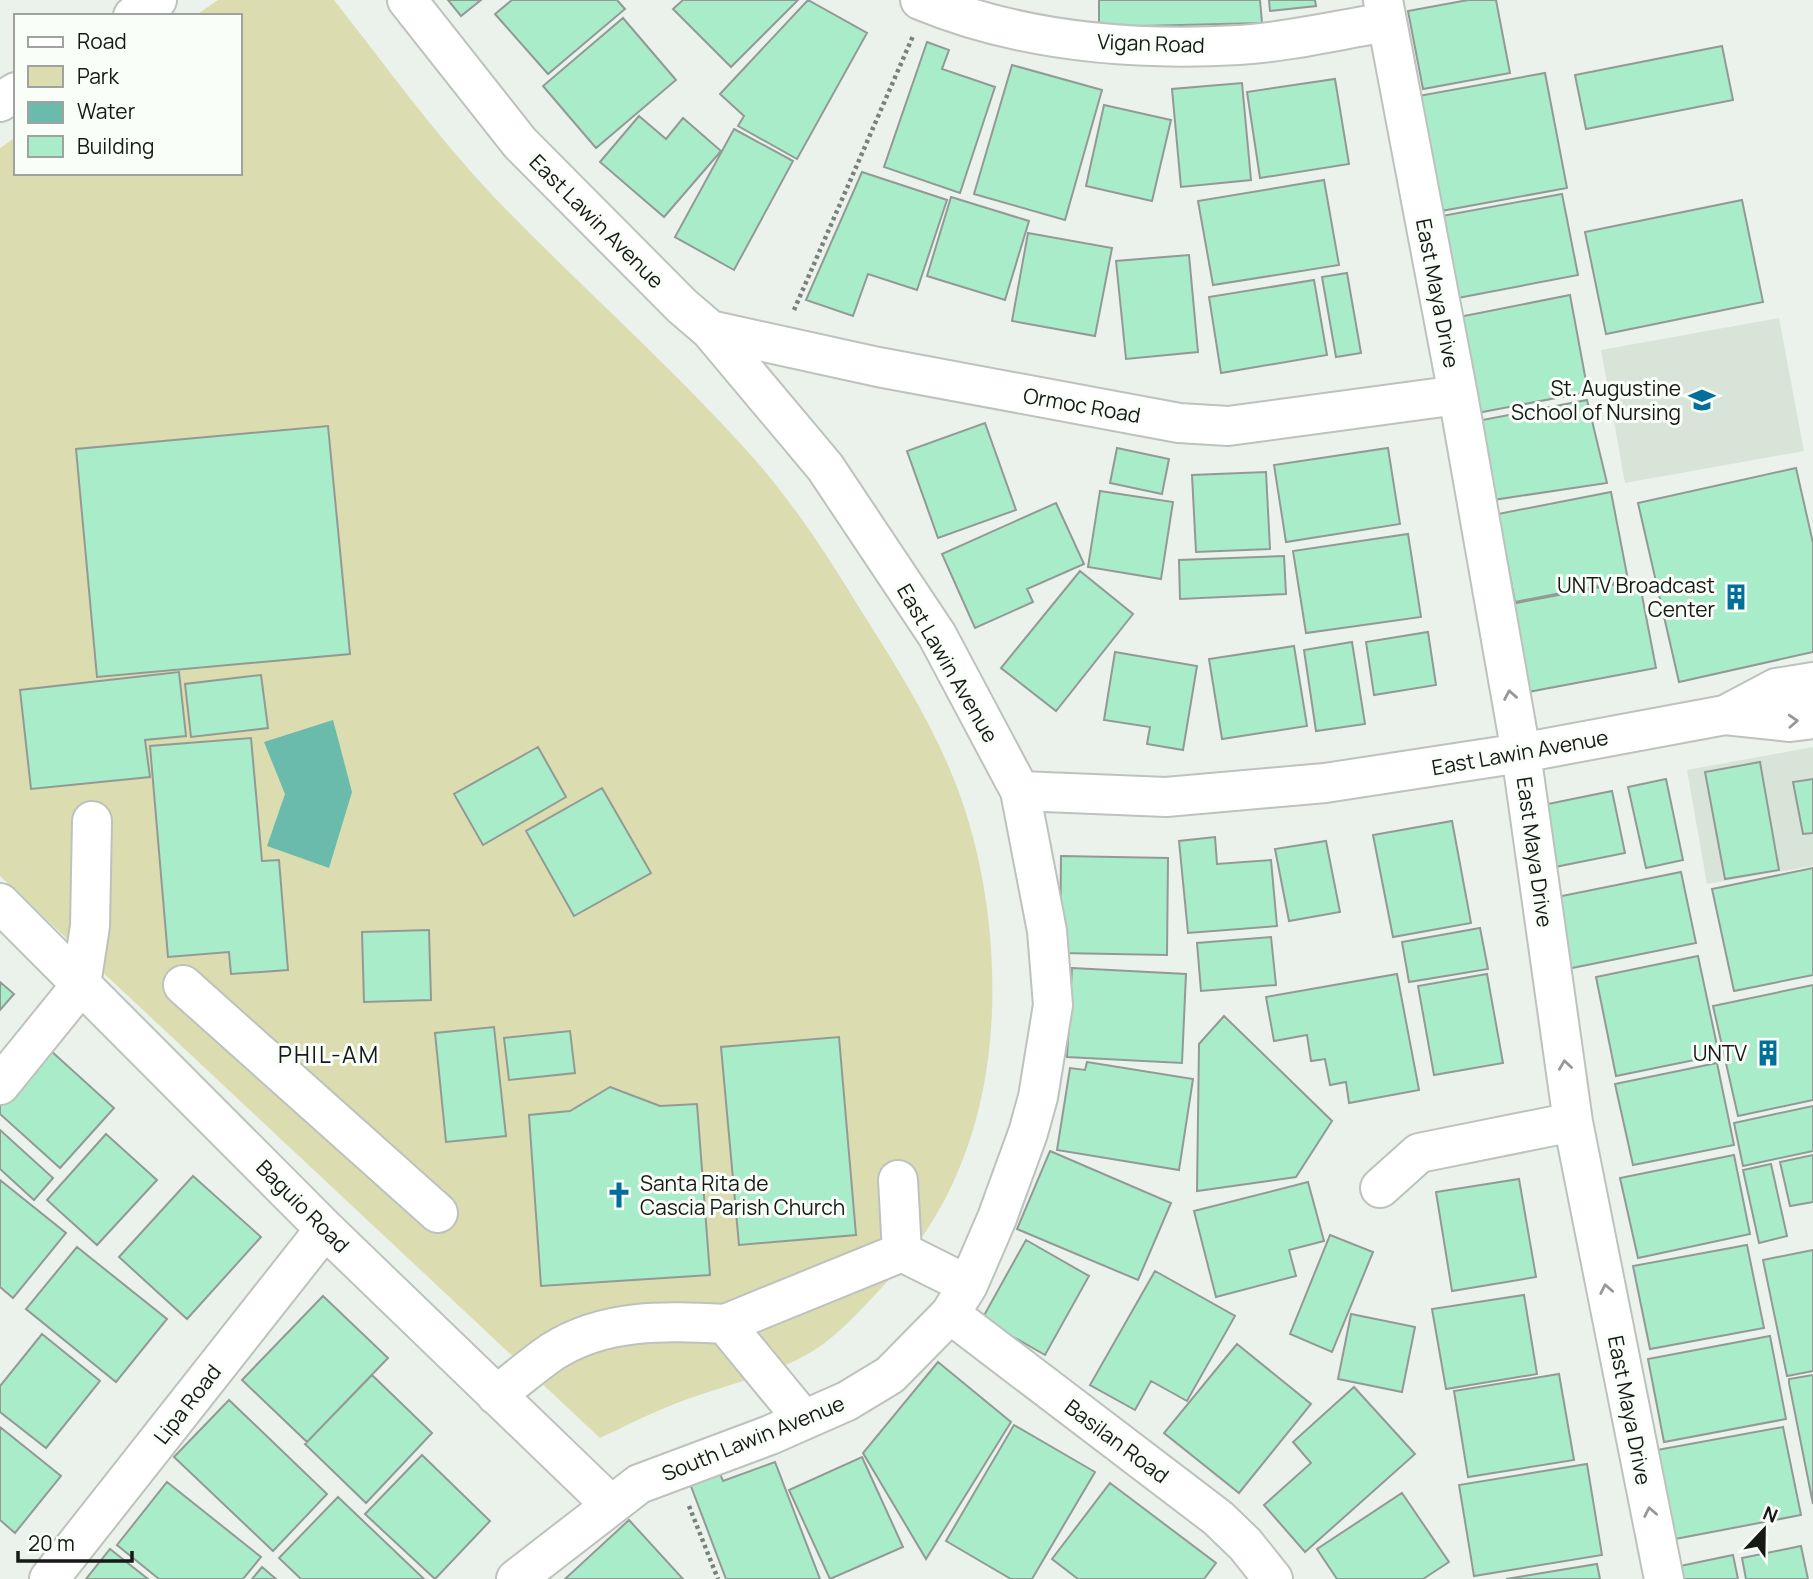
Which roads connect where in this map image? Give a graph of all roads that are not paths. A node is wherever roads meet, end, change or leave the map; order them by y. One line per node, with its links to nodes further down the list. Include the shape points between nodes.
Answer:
1 (157, 0): 5 (street)
2 (407, 0): 6 (street, East Lawin Avenue, via 520,143)
3 (924, 2): 4 (street, Vigan Road, via 982,23 1095,42 1145,45 1241,45)
4 (1385, 11): 7 (street, East Maya Drive)
5 (137, 14)
6 (710, 330): 7 (street, Ormoc Road, via 978,386 1204,425 1228,426); 12 (street, East Lawin Avenue, via 825,467 937,635)
7 (1458, 395): 11 (street, East Maya Drive, one-way to 7)
8 (1813, 682): 9 (street, East Lawin Avenue, via 1776,688)
9 (1725, 715): 10 (street, East Lawin Avenue, one-way to 10, via 1790,722); 11 (street, East Lawin Avenue)
10 (1813, 719)
11 (1521, 753): 12 (street, East Lawin Avenue, via 1325,783 1166,797); 18 (street, East Maya Drive, one-way to 11)
12 (1020, 791): 24 (street, South Lawin Avenue, via 1047,931 1053,1005 1028,1133 997,1217)
13 (92, 821): 15 (street, via 90,926)
14 (0, 904): 15 (street, Baguio Road)
15 (81, 985): 17 (street); 22 (street, Baguio Road)
16 (183, 985): 21 (street)
17 (0, 1085)
18 (1573, 1122): 20 (street, via 1419,1153); 32 (street, East Maya Drive, one-way to 18)
19 (898, 1180): 23 (street)
20 (1380, 1188)
21 (438, 1213)
22 (325, 1229): 26 (street, Baguio Road); 29 (street, Lipa Road)
23 (902, 1252): 24 (street, Basilan Road); 25 (street)
24 (959, 1299): 27 (street, South Lawin Avenue, via 890,1375); 31 (street, Basilan Road, via 1218,1518)
25 (725, 1324): 26 (street, via 657,1320 600,1331 554,1351); 27 (street)
26 (496, 1395): 28 (street, Baguio Road)
27 (804, 1420): 28 (street, South Lawin Avenue, via 639,1485)
28 (610, 1504): 30 (street, South Lawin Avenue)
29 (49, 1579)
30 (516, 1579)
31 (1273, 1579)
32 (1664, 1579)

